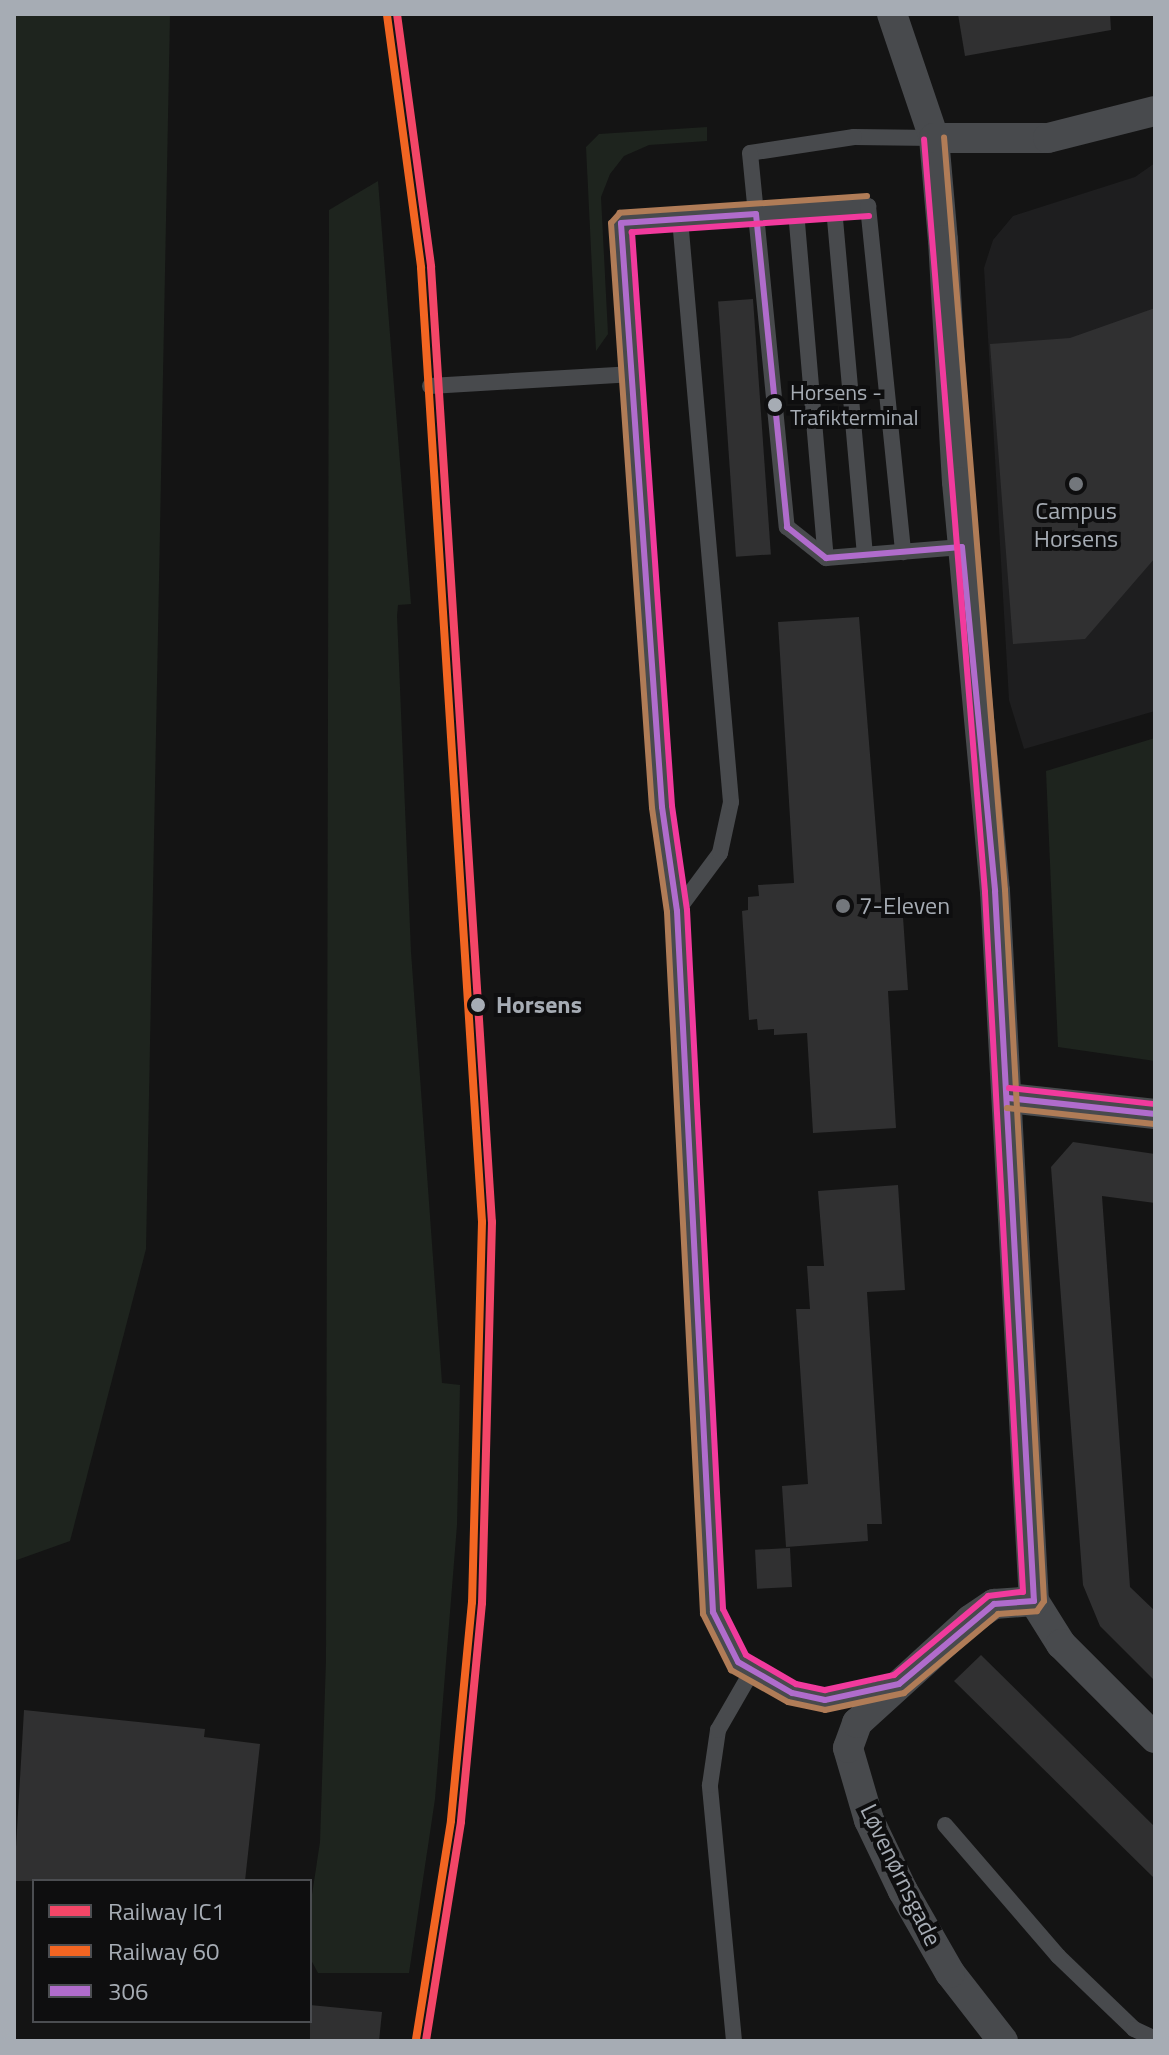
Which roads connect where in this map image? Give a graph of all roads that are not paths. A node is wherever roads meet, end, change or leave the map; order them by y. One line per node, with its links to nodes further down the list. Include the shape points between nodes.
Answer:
1 (892, 14): 3 (street)
2 (1155, 111): 3 (street, via 1035,140)
3 (934, 138): 6 (lane, via 854,137 750,153); 10 (street)
4 (834, 208): 5 (lane); 11 (lane, via 868,206); 12 (lane)
5 (796, 211): 6 (lane); 13 (lane)
6 (756, 214): 7 (lane); 13 (lane, via 787,527)
7 (680, 219): 8 (lane, via 621,223); 14 (lane, via 731,802 720,853)
8 (634, 374): 9 (lane, via 494,388); 14 (lane, via 662,807)
9 (430, 386)
10 (962, 547): 11 (lane); 15 (street)
11 (903, 552): 12 (lane)
12 (865, 555): 13 (lane)
13 (826, 558)
14 (677, 911): 18 (lane, via 710,1592 721,1638)
15 (1008, 1098): 16 (street); 17 (street, via 1013,1291)
16 (1155, 1114)
17 (1034, 1601): 19 (street, Løvenørnsgade, via 994,1604); 20 (street, via 1061,1644)
18 (752, 1671): 19 (lane, via 792,1693 825,1700); 23 (lane, via 718,1730 710,1785)
19 (899, 1684): 24 (street, Løvenørnsgade, via 857,1723 848,1748 860,1791 903,1891 950,1973)
20 (1155, 1738)
21 (945, 1825): 22 (lane, via 1058,1956 1134,2029)
22 (1155, 2039)
23 (734, 2041)
24 (1003, 2041)

